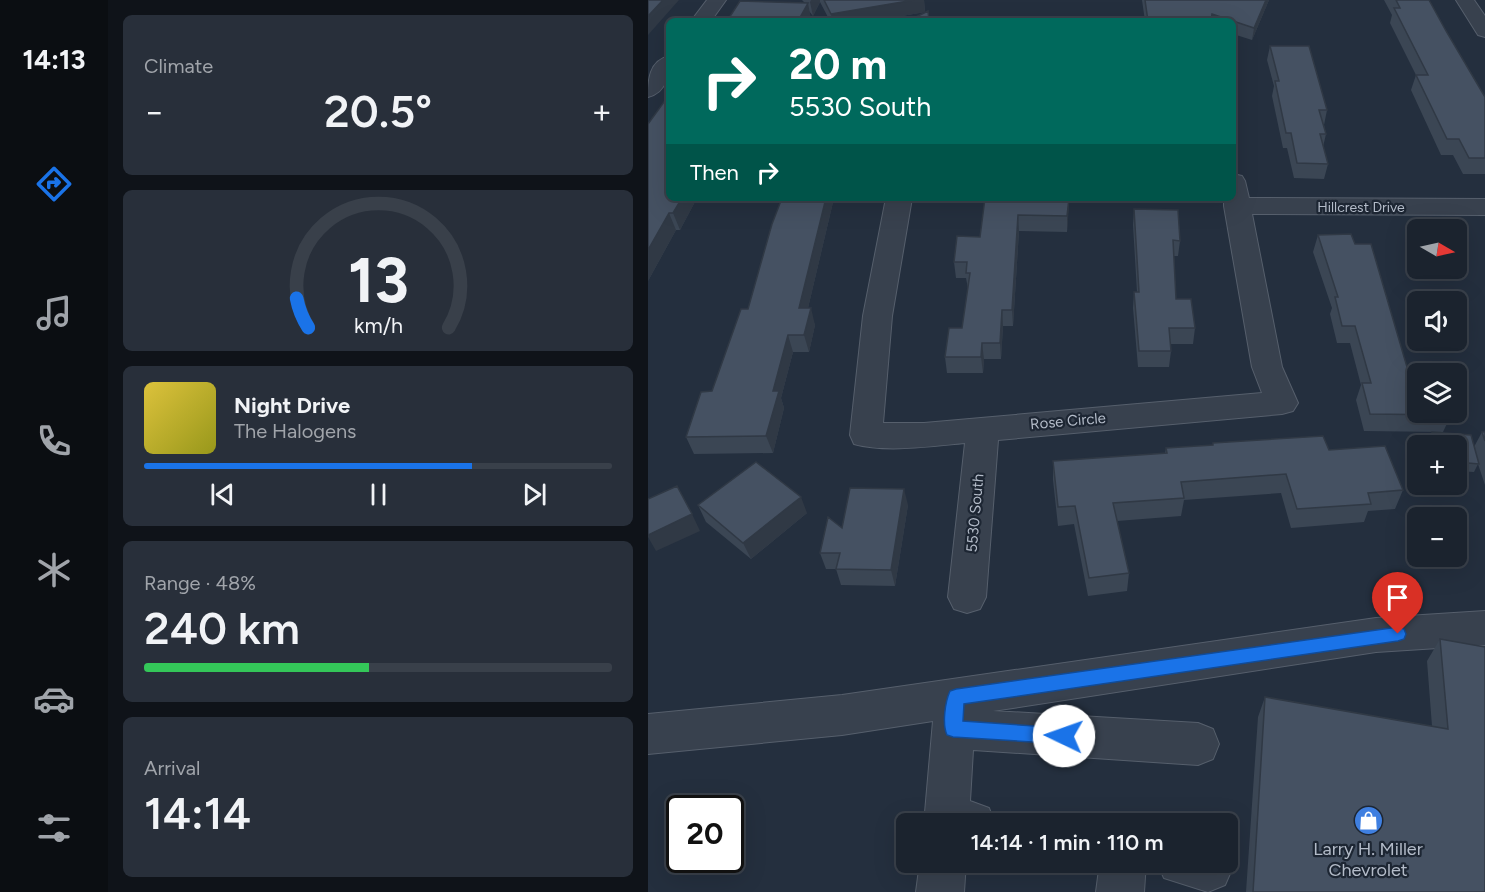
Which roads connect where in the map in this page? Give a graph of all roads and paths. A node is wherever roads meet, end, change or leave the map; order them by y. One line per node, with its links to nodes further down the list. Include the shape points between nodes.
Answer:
1 (717, 0): 3 (street)
2 (1465, 0): 4 (street)
3 (703, 18)
4 (1485, 32)
5 (666, 66): 6 (street)
6 (648, 90)
7 (1236, 193): 10 (street, Hillcrest Drive)
8 (1236, 198): 11 (street, Rose Circle, via 1267,367 1282,403)
9 (898, 201): 11 (street, Rose Circle, via 886,255 866,435)
10 (1485, 207)
11 (982, 429): 12 (street, 5530 South)
12 (967, 597)
13 (1485, 628): 14 (street, via 1376,635)
14 (955, 713): 15 (street, via 842,715); 16 (street); 17 (street)
15 (648, 734)
16 (1198, 744)
17 (952, 813)
18 (944, 873): 20 (street)
19 (1123, 873): 21 (street)
20 (940, 892)
21 (1120, 892)

